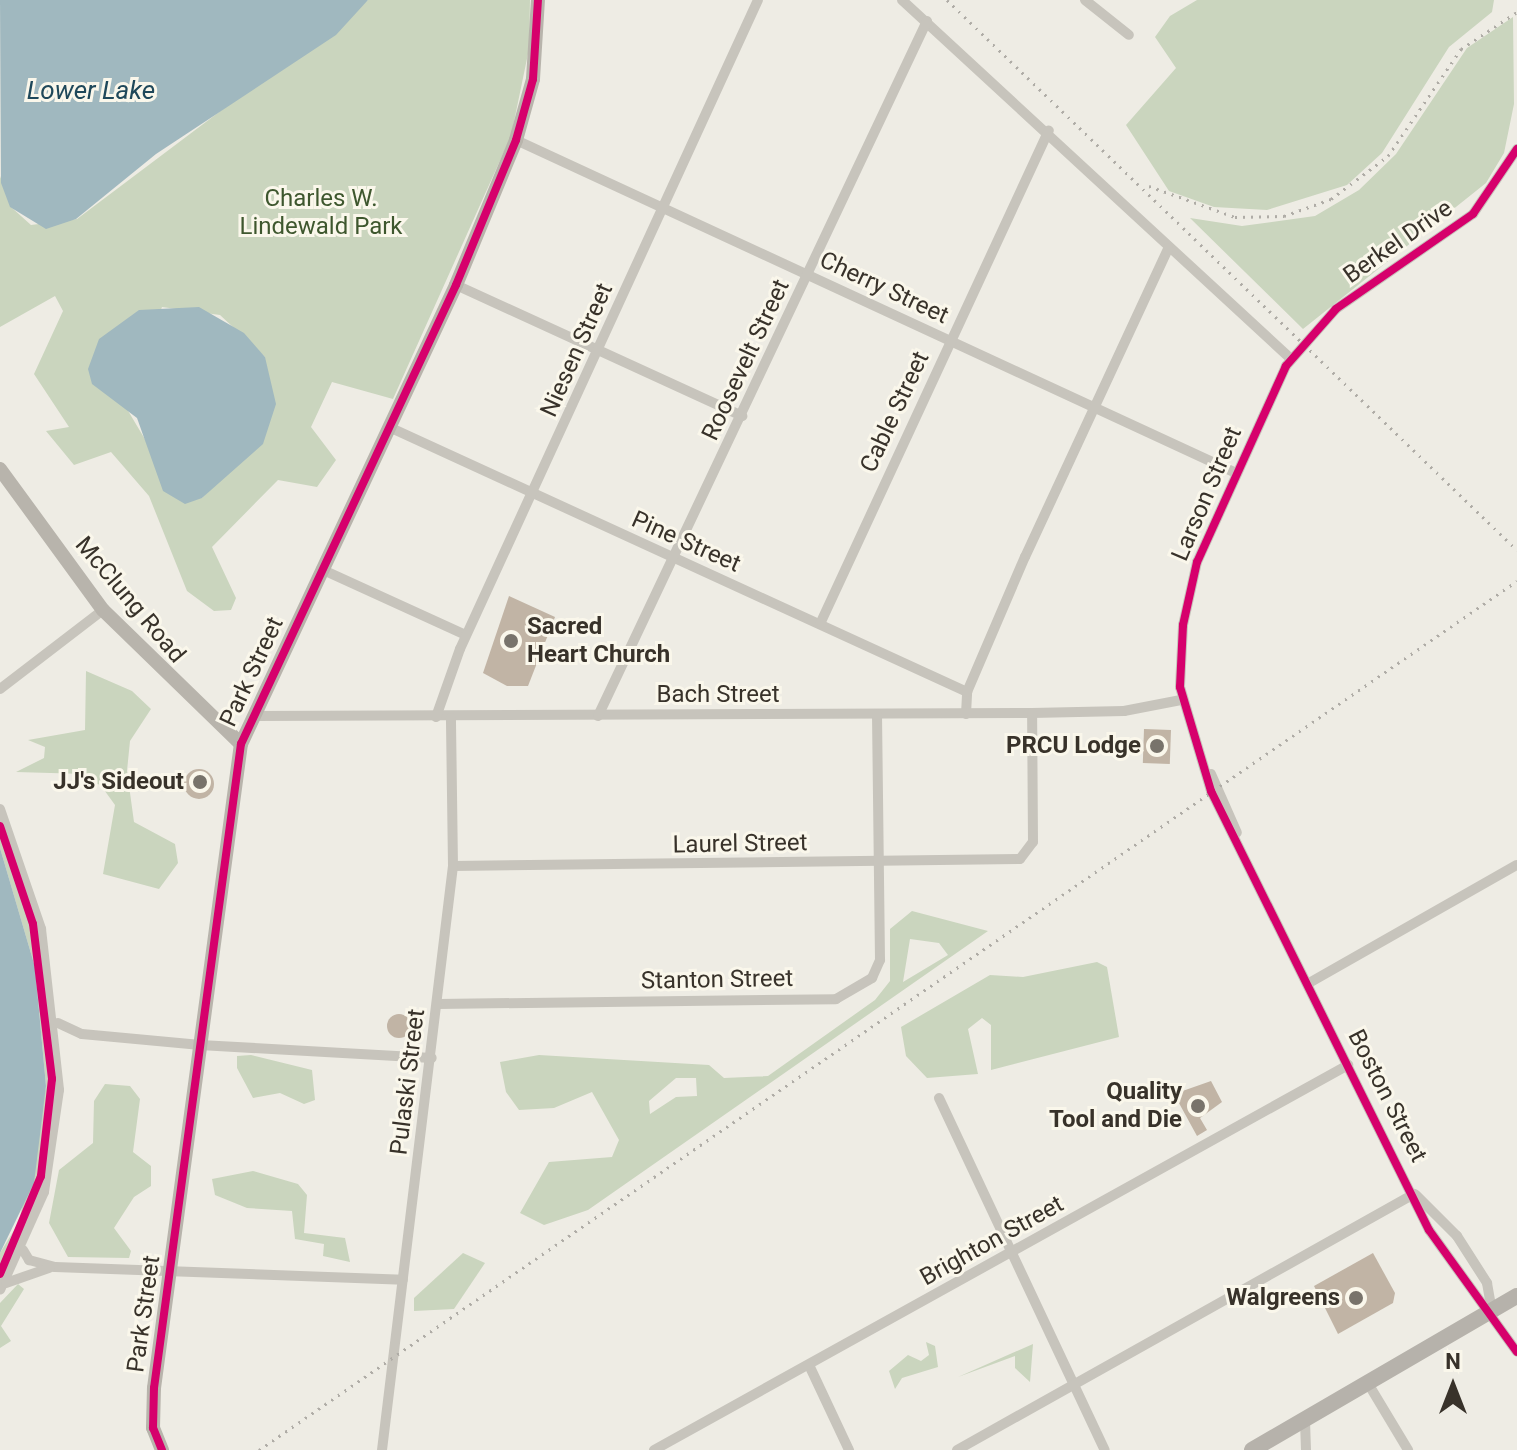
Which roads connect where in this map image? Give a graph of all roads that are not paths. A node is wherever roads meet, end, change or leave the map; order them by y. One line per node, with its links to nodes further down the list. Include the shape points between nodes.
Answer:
1 (538, 0): 8 (street, Park Street, via 533,79)
2 (758, 0): 10 (street, Niesen Street)
3 (902, 0): 5 (street)
4 (1085, 0): 6 (street)
5 (927, 21): 7 (street); 12 (street, Roosevelt Street)
6 (1129, 35)
7 (1049, 130): 11 (street); 14 (street, Cable Street)
8 (516, 140): 10 (street, Cherry Street); 13 (street, Park Street)
9 (1517, 149): 16 (street, Berkel Drive, via 1473,214 1336,309)
10 (662, 206): 12 (street, Cherry Street); 15 (street, Niesen Street)
11 (1168, 249): 16 (street); 17 (street)
12 (808, 274): 14 (street, Cherry Street); 18 (street, Roosevelt Street)
13 (456, 285): 15 (street); 19 (street, Park Street)
14 (950, 340): 17 (street, Cherry Street); 26 (street, Cable Street)
15 (599, 352): 18 (street); 22 (street, Niesen Street)
16 (1291, 359): 21 (street, Larson Street)
17 (1095, 406): 21 (street, Cherry Street); 29 (street)
18 (742, 416): 23 (street, Roosevelt Street)
19 (389, 427): 22 (street, Pine Street); 24 (street, Park Street)
20 (0, 469): 25 (street, McClung Road)
21 (1236, 473): 30 (street, Larson Street, via 1192,578)
22 (533, 494): 23 (street, Pine Street); 27 (street, Niesen Street)
23 (675, 559): 26 (street, Pine Street); 35 (street, Roosevelt Street)
24 (321, 569): 27 (street); 34 (street, Park Street)
25 (103, 610): 28 (street); 38 (street, McClung Road, via 199,711)
26 (820, 624): 29 (street, Pine Street)
27 (466, 635): 36 (street, Niesen Street)
28 (0, 689)
29 (967, 692): 33 (street)
30 (1181, 700): 31 (street, Bach Street, via 1124,711); 43 (street, Boston Street, via 1240,846)
31 (1032, 713): 33 (street, Bach Street); 40 (street, Laurel Street, via 1028,855)
32 (877, 714): 33 (street, Bach Street); 35 (street, Bach Street); 40 (street)
33 (966, 714)
34 (256, 716): 36 (street, Bach Street); 38 (street, Park Street)
35 (598, 716): 37 (street, Bach Street)
36 (436, 717): 37 (street, Bach Street)
37 (451, 718): 42 (street, Pulaski Street)
38 (241, 744): 48 (street, Park Street)
39 (0, 809): 45 (street, via 35,899)
40 (880, 862): 42 (street, Laurel Street); 44 (street, Stanton Street, via 878,971 841,997)
41 (1517, 865): 43 (street)
42 (453, 866): 44 (street, Pulaski Street)
43 (1309, 983): 50 (street, Boston Street)
44 (438, 1004): 49 (street, Pulaski Street)
45 (58, 1023): 46 (street); 47 (street)
46 (82, 1034): 47 (street); 48 (street)
47 (59, 1045): 53 (street, via 53,1152)
48 (200, 1045): 49 (street); 56 (street, Park Street)
49 (432, 1058): 57 (street, Pulaski Street)
50 (1348, 1065): 52 (street, Boston Street); 54 (street, Brighton Street)
51 (939, 1098): 54 (street)
52 (1414, 1194): 60 (street, Boston Street, via 1470,1293); 60 (street, Boston Street, via 1457,1236 1487,1283); 64 (street)
53 (23, 1250): 55 (street, via 29,1260); 58 (street)
54 (1011, 1254): 62 (street, Brighton Street); 64 (street)
55 (55, 1267): 56 (street); 58 (street)
56 (170, 1273): 57 (street); 66 (street, Park Street, via 152,1412)
57 (403, 1280): 67 (street, Pulaski Street)
58 (3, 1286)
59 (1517, 1296): 60 (main road)
60 (1492, 1312): 61 (street, Boston Street); 63 (main road)
61 (1517, 1352)
62 (809, 1365): 68 (street, Brighton Street); 69 (street)
63 (1369, 1385): 65 (main road); 74 (street)
64 (1074, 1386): 70 (street); 71 (street)
65 (1305, 1421): 72 (main road); 73 (street)
66 (162, 1450)
67 (382, 1450)
68 (654, 1450)
69 (849, 1450)
70 (957, 1450)
71 (1105, 1450)
72 (1252, 1450)
73 (1306, 1450)
74 (1408, 1450)

